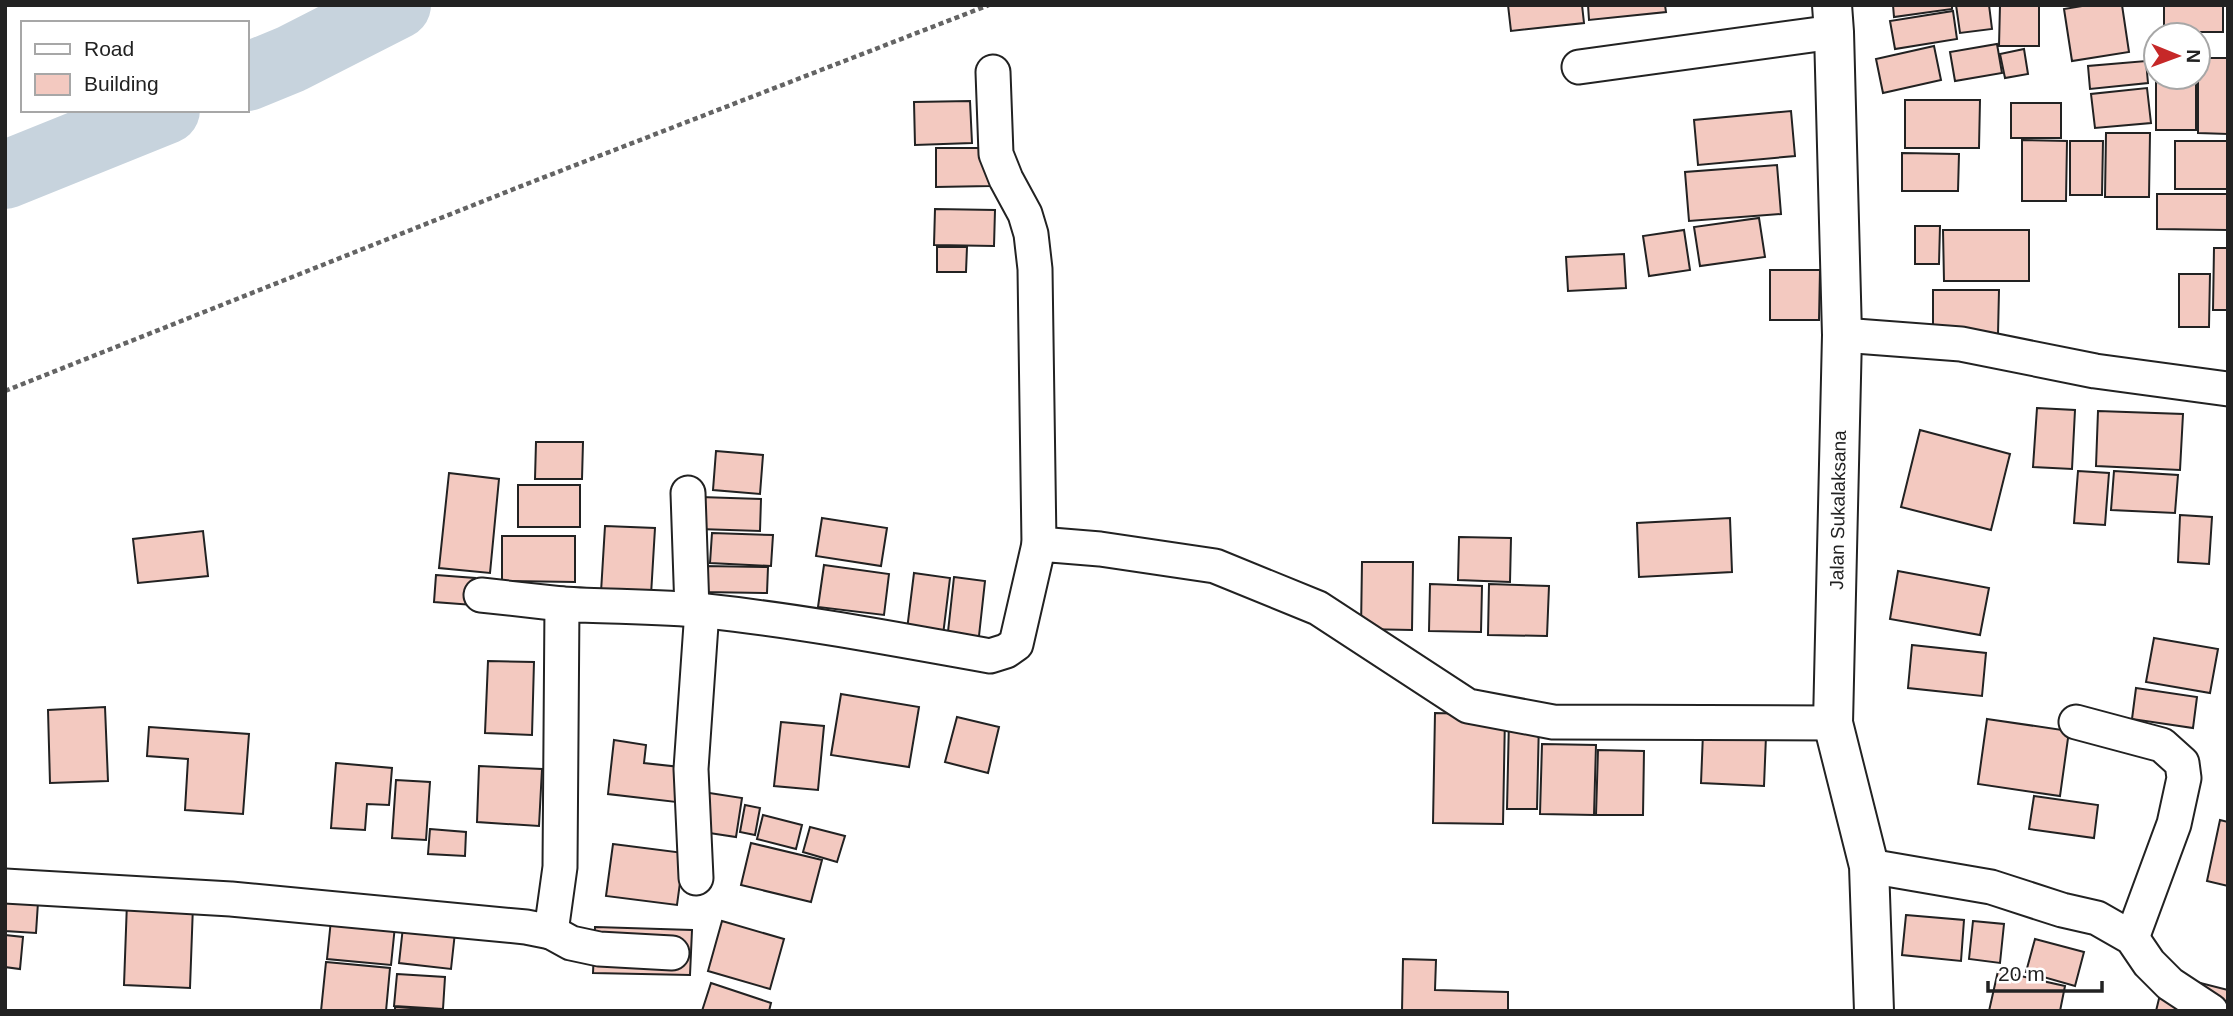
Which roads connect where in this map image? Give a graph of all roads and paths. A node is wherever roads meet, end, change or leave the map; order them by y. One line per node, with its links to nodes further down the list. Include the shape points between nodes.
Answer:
1 (989, 5): 7 (path)
2 (1833, 19): 3 (street); 5 (street, Jalan Sukalaksana)
3 (1579, 67)
4 (993, 72): 9 (street, via 996,154 1025,214 1035,269)
5 (1842, 335): 6 (street, via 1961,344 2095,371); 14 (street, Jalan Sukalaksana)
6 (2228, 389)
7 (5, 391)
8 (688, 493): 12 (street)
9 (1039, 544): 12 (street, via 1016,643 990,656 811,624); 14 (street, via 1215,566 1318,608 1468,706 1553,722)
10 (481, 595): 11 (street)
11 (562, 604): 12 (street); 18 (street, via 561,854)
12 (697, 610): 16 (street, via 691,769)
13 (2076, 722): 19 (street, via 2162,745 2182,763 2185,778 2174,824)
14 (1833, 723): 15 (street, Jalan Sukalaksana)
15 (1869, 866): 19 (street, via 1991,887 2097,918); 21 (street, Jalan Sukalaksana)
16 (696, 878)
17 (5, 886): 18 (street, via 231,899)
18 (551, 932): 20 (street, via 571,943 599,949)
19 (2132, 938): 22 (street, via 2170,984)
20 (672, 953)
21 (1874, 1011)
22 (2211, 1011)

